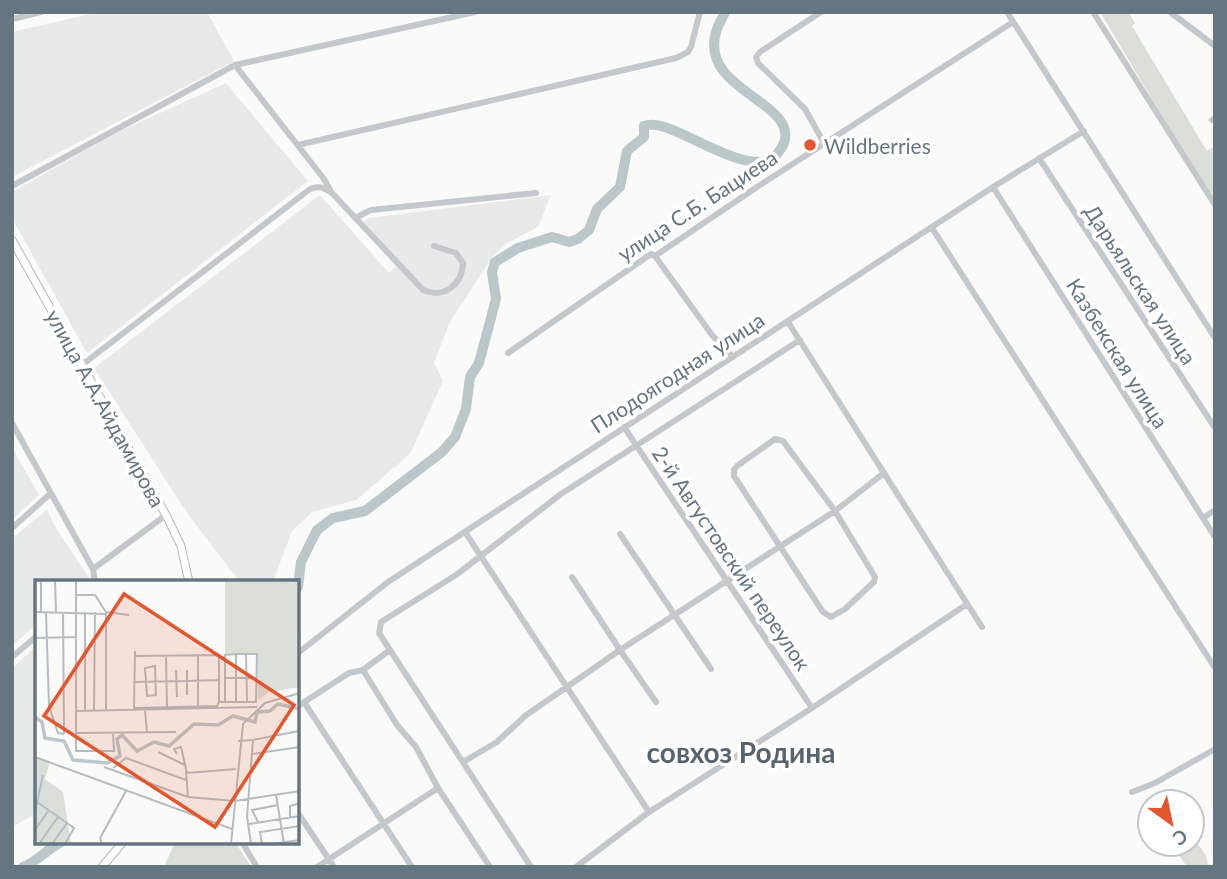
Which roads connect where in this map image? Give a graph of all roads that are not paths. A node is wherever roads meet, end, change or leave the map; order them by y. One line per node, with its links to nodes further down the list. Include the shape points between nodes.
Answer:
1 (41, 12): 8 (street)
2 (475, 12): 11 (street)
3 (700, 12): 14 (street, via 691,47 676,58)
4 (821, 12): 13 (street, via 756,57 805,109)
5 (1007, 12): 9 (street)
6 (1093, 12): 20 (street)
7 (1170, 12): 10 (street)
8 (12, 19)
9 (1013, 22): 12 (street); 13 (street, улица С.Б. Бациева)
10 (1215, 46)
11 (235, 65): 14 (street); 16 (street)
12 (1084, 131): 15 (street, Плодоягодная улица); 27 (street)
13 (824, 143): 25 (street, улица С.Б. Бациева)
14 (298, 145): 18 (street)
15 (1039, 158): 17 (street, Плодоягодная улица); 34 (street, Дарьяльская улица)
16 (12, 186)
17 (993, 187): 22 (street, Плодоягодная улица); 41 (street, Казбекская улица)
18 (332, 193): 21 (street); 31 (street, via 323,187 310,189)
19 (536, 193): 21 (street, via 371,210)
20 (1215, 205)
21 (355, 218): 24 (street, via 423,290 436,294 457,282 463,263 456,253)
22 (932, 228): 26 (street, Плодоягодная улица); 61 (street)
23 (12, 240): 31 (main road, улица А.А.Айдамирова)
24 (434, 246)
25 (655, 256): 29 (street, улица С.Б. Бациева, via 651,254); 30 (street)
26 (788, 322): 28 (street); 30 (street, Плодоягодная улица)
27 (1215, 338)
28 (800, 340): 35 (street); 36 (street)
29 (508, 352)
30 (733, 357): 33 (street, Плодоягодная улица)
31 (82, 365): 40 (main road, улица А.А.Айдамирова)
32 (12, 423): 37 (street)
33 (624, 427): 35 (street, 2-й Августовский переулок); 43 (street, Плодоягодная улица)
34 (1215, 428)
35 (636, 447): 47 (street, via 561,494); 52 (street, 2-й Августовский переулок)
36 (884, 473): 39 (street); 53 (street)
37 (50, 494): 42 (street); 48 (street)
38 (1215, 510): 41 (street)
39 (835, 511): 46 (street); 46 (street, via 875,580 837,615 822,612); 46 (street, via 783,441 775,439 737,466 734,476)
40 (166, 515): 48 (street); 51 (main road, улица А.А.Айдамирова, via 181,546)
41 (1203, 517): 45 (street, Казбекская улица)
42 (12, 528)
43 (465, 532): 47 (street); 59 (street, Плодоягодная улица, via 388,582)
44 (620, 534): 54 (street)
45 (1215, 537)
46 (780, 547): 52 (street)
47 (481, 557): 57 (street, via 382,622 380,633); 64 (street)
48 (93, 569): 50 (street)
49 (572, 577): 58 (street)
50 (95, 580)
51 (190, 580)
52 (725, 582): 54 (street); 67 (street, 2-й Августовский переулок)
53 (967, 604): 55 (street); 67 (street)
54 (673, 616): 58 (street); 62 (street)
55 (982, 627)
56 (35, 638): 60 (street)
57 (390, 650): 63 (street); 69 (street)
58 (620, 650): 64 (street); 65 (street)
59 (299, 652)
60 (12, 657)
61 (1215, 668)
62 (710, 669)
63 (363, 670): 66 (street, via 349,673); 70 (street)
64 (567, 688): 69 (street); 72 (street)
65 (656, 702)
66 (301, 704): 74 (street)
67 (812, 708): 72 (street)
68 (1215, 749): 71 (street)
69 (463, 762): 84 (street)
70 (438, 788): 74 (street); 83 (street)
71 (1132, 792)
72 (649, 812): 85 (street)
73 (299, 814): 77 (street)
74 (383, 823): 77 (street); 82 (street)
75 (121, 844): 78 (main road)
76 (243, 844): 79 (street)
77 (329, 859): 80 (street); 81 (street)
78 (102, 867)
79 (257, 867)
80 (317, 867)
81 (334, 867)
82 (412, 867)
83 (490, 867)
84 (531, 867)
85 (576, 867)

